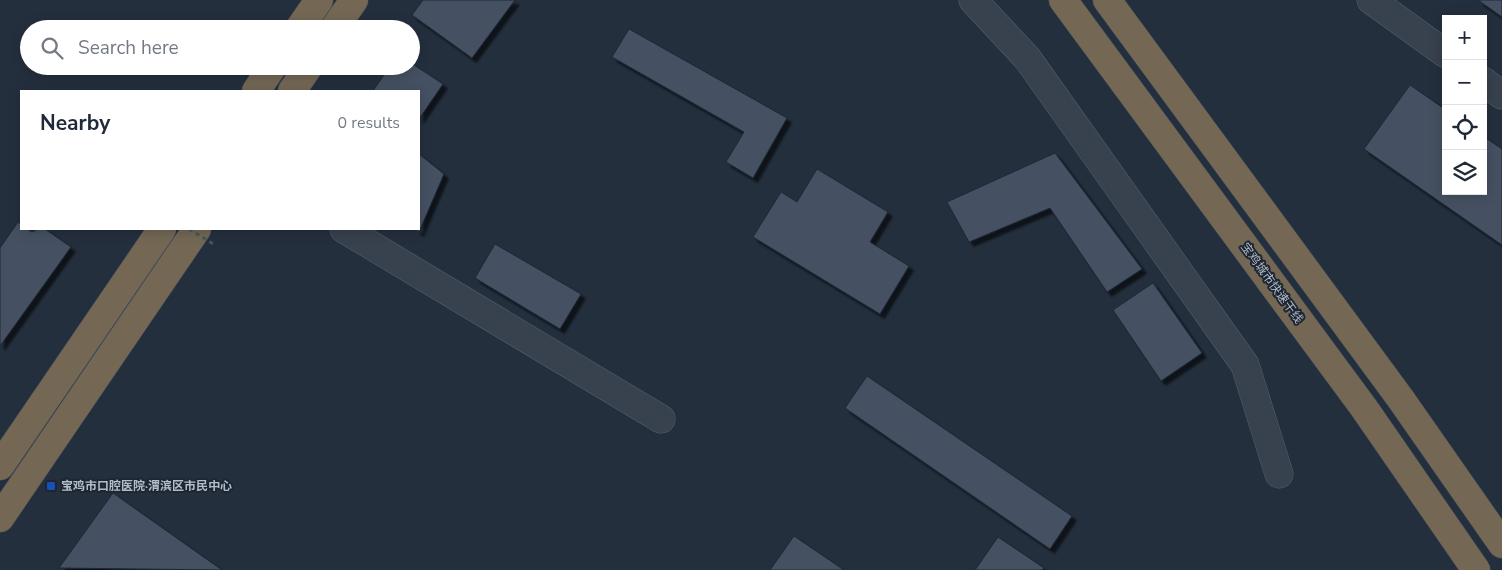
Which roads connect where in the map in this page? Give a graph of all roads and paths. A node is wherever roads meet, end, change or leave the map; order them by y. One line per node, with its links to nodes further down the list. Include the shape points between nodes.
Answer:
1 (318, 0): 7 (highway)
2 (354, 0): 8 (highway)
3 (973, 0): 22 (street, via 1027,58 1245,365)
4 (1063, 0): 25 (highway, 宝鸡城市快速干线, via 1364,408)
5 (1106, 0): 24 (highway, via 1400,398)
6 (1371, 0): 9 (street)
7 (305, 20)
8 (340, 20)
9 (1442, 51)
10 (267, 75): 13 (highway)
11 (303, 75): 14 (highway)
12 (1487, 84): 15 (street)
13 (257, 90)
14 (293, 90)
15 (1502, 95)
16 (161, 230): 21 (highway)
17 (191, 230): 19 (path, bridge)
18 (346, 230): 20 (street)
19 (206, 237): 23 (highway)
20 (661, 419)
21 (0, 466)
22 (1279, 474)
23 (0, 518)
24 (1502, 544)
25 (1476, 570)

